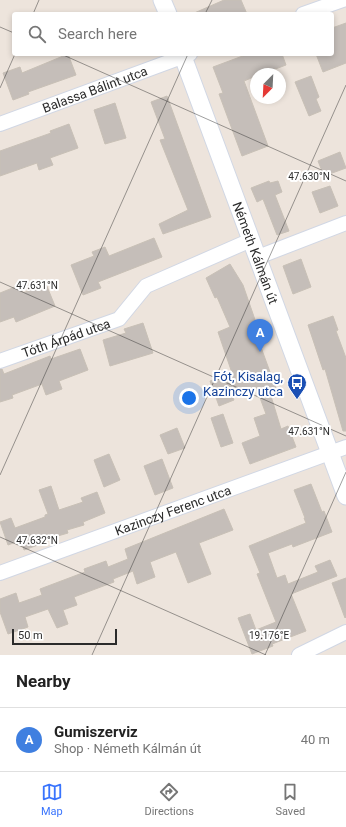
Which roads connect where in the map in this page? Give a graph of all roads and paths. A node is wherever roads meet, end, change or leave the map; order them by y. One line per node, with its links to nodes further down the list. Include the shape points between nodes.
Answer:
1 (162, 0): 3 (street)
2 (343, 0): 4 (street)
3 (167, 12)
4 (309, 12)
5 (182, 56): 7 (street, Balassa Bálint utca)
6 (185, 56): 9 (street, Németh Kálmán út)
7 (0, 124)
8 (346, 223): 10 (street)
9 (251, 240): 10 (street, Németh Kálmán út); 11 (street, Tóth Árpád utca, via 146,286 119,319)
10 (258, 257): 12 (street, Németh Kálmán út)
11 (0, 361)
12 (338, 450): 13 (street, Németh Kálmán út); 14 (street, Kazinczy Ferenc utca)
13 (346, 496)
14 (0, 574)
15 (346, 632): 16 (street)
16 (299, 655)

